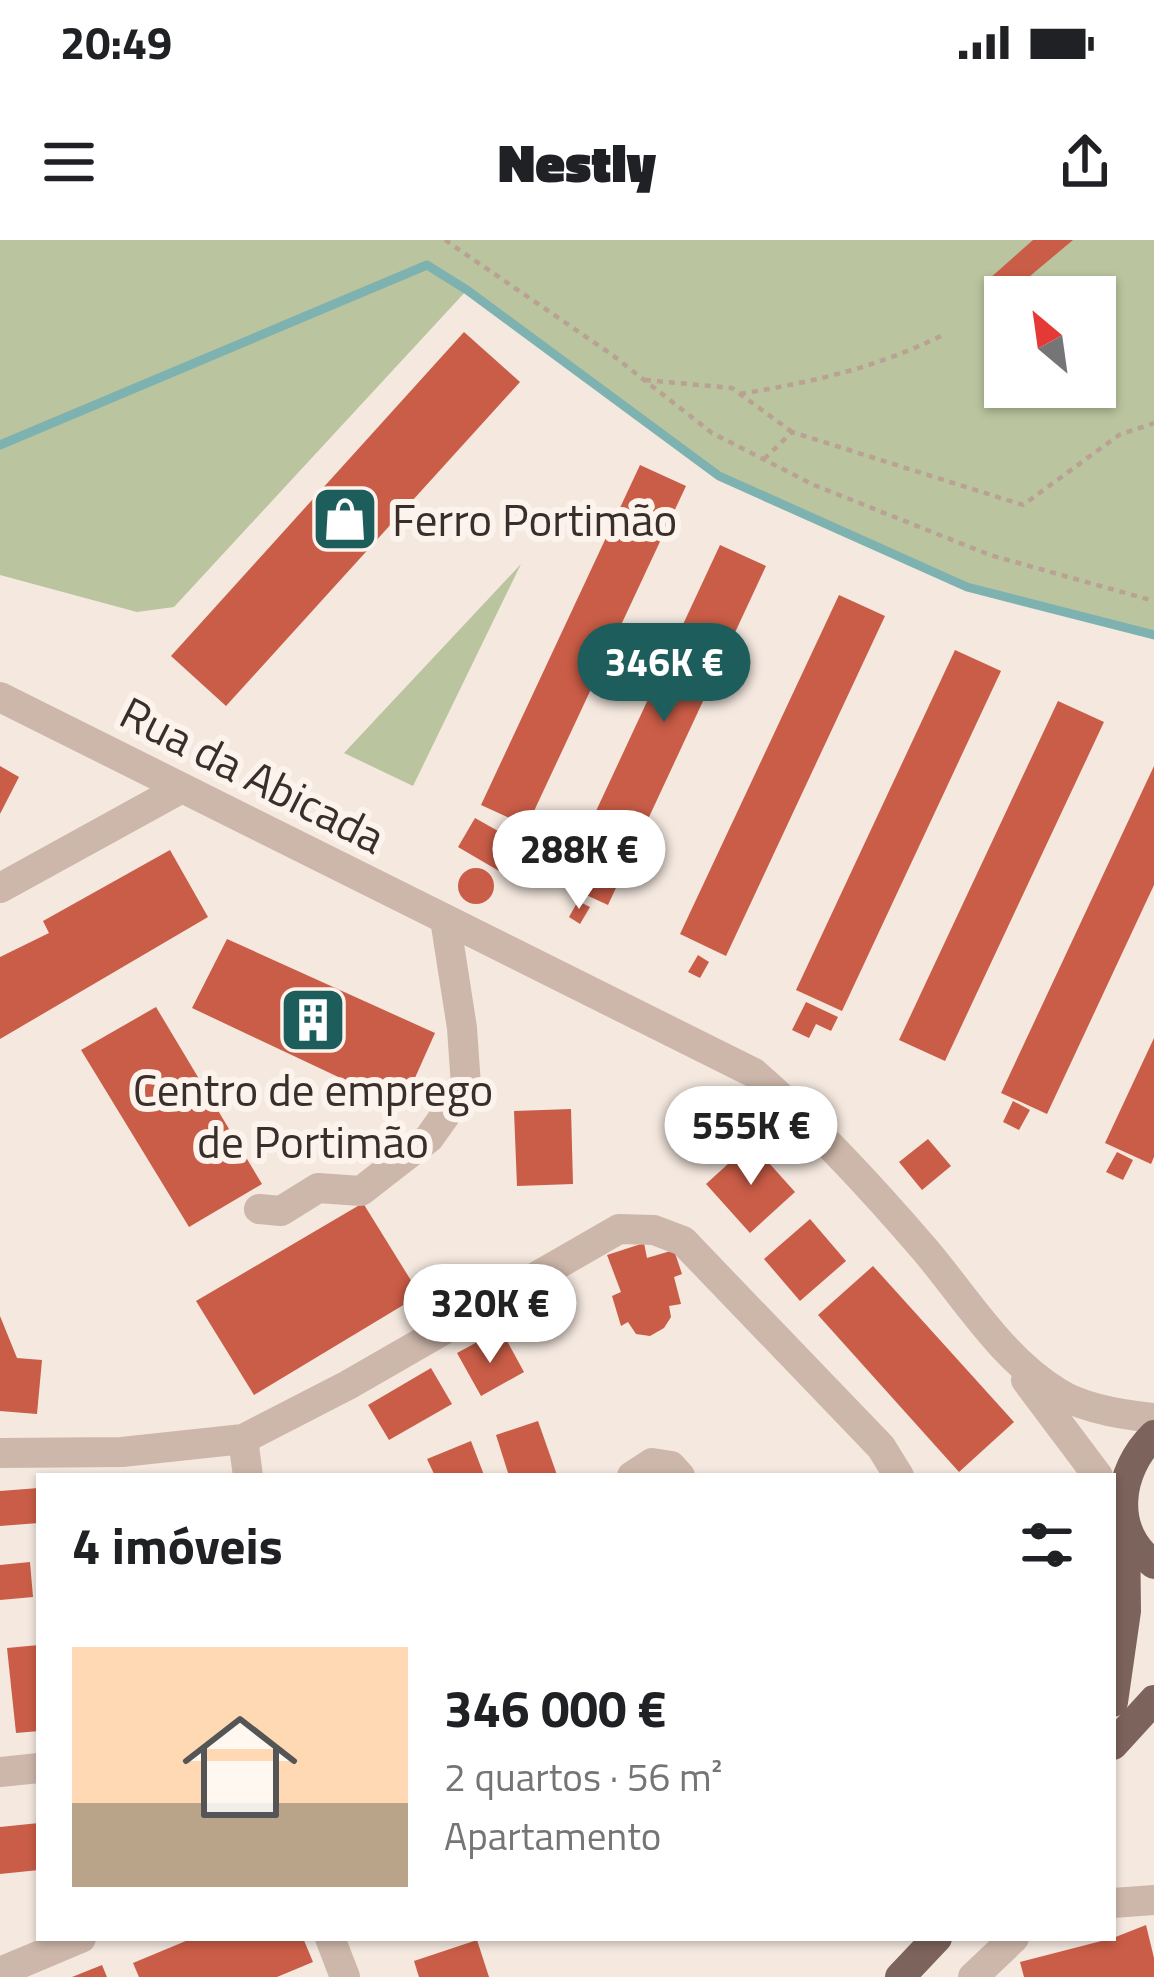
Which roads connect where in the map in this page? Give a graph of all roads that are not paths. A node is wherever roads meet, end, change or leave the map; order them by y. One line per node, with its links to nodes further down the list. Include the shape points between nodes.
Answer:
1 (0, 697): 2 (street, Rua da Abicada)
2 (180, 789): 3 (street); 4 (street, Rua da Abicada)
3 (0, 888)
4 (446, 920): 5 (street, via 466,1086 428,1138 361,1191 318,1188 281,1211); 6 (street, Rua da Abicada, via 754,1073 811,1123)
5 (259, 1209)
6 (997, 1341): 7 (street, Rua da Abicada, via 1059,1394); 15 (street)
7 (1154, 1418)
8 (1154, 1436): 16 (main road, via 1138,1451)
9 (243, 1438): 10 (street, via 122,1452); 11 (street); 14 (street, via 619,1228 683,1241)
10 (0, 1453)
11 (248, 1473)
12 (637, 1473): 13 (street, via 652,1463)
13 (677, 1473)
14 (897, 1473)
15 (1096, 1473)
16 (1120, 1506): 17 (main road, via 1142,1556); 18 (main road, via 1126,1611)
17 (1154, 1564)
18 (1116, 1681)
19 (1154, 1700): 20 (main road)
20 (1116, 1742)
21 (36, 1768): 22 (street)
22 (0, 1772)
23 (1154, 1900): 24 (street)
24 (1116, 1903)
25 (74, 1941): 29 (street)
26 (330, 1941): 30 (street)
27 (934, 1941): 31 (main road)
28 (1004, 1956): 32 (street)
29 (0, 1972)
30 (346, 1977)
31 (900, 1977)
32 (973, 1977)

